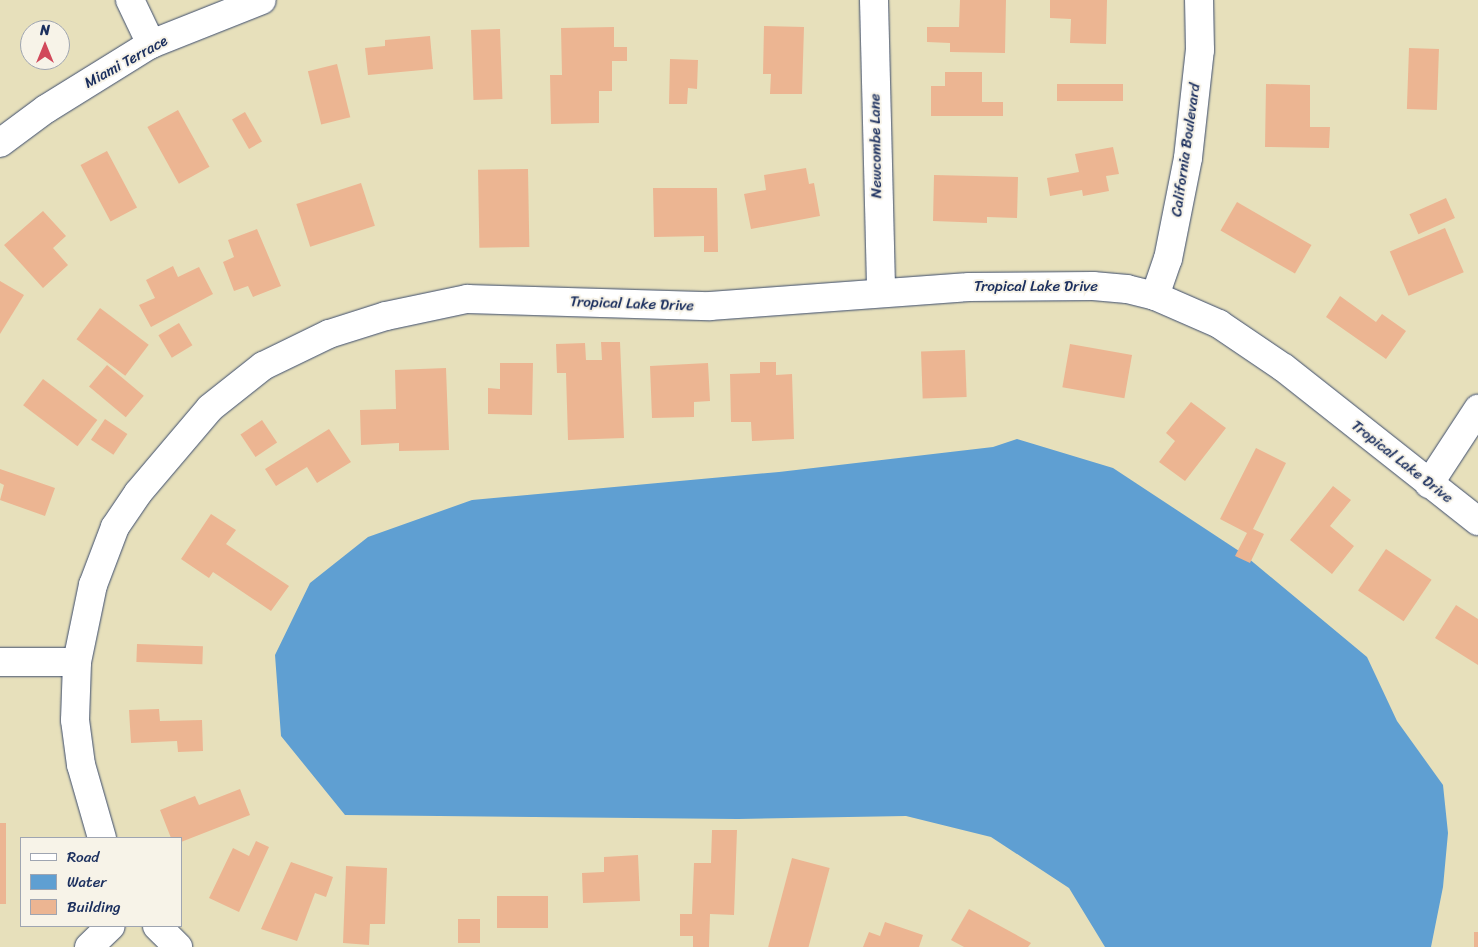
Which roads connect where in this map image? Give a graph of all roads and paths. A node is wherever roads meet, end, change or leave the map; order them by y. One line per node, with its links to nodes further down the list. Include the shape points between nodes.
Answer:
1 (130, 0): 5 (street)
2 (262, 0): 5 (street, Miami Terrace)
3 (874, 0): 7 (street, Newcombe Lane)
4 (1199, 0): 8 (street, California Boulevard, via 1200,50 1188,158 1168,259)
5 (151, 44): 6 (street, Miami Terrace, via 46,109)
6 (0, 143)
7 (881, 292): 8 (street, Tropical Lake Drive, via 969,287 1093,286); 13 (street, Tropical Lake Drive, via 710,306 467,299 386,316 329,334 263,366 210,408 138,492 116,527 94,585)
8 (1155, 296): 10 (street, Tropical Lake Drive, via 1219,324 1284,368)
9 (1478, 409): 10 (street)
10 (1429, 484): 11 (street, Tropical Lake Drive)
11 (1478, 521)
12 (0, 662): 13 (street)
13 (78, 662): 14 (street, Tropical Lake Drive, via 76,720 81,765)
14 (102, 837)
15 (110, 927): 17 (street)
16 (158, 927): 18 (street)
17 (89, 947)
18 (178, 947)

